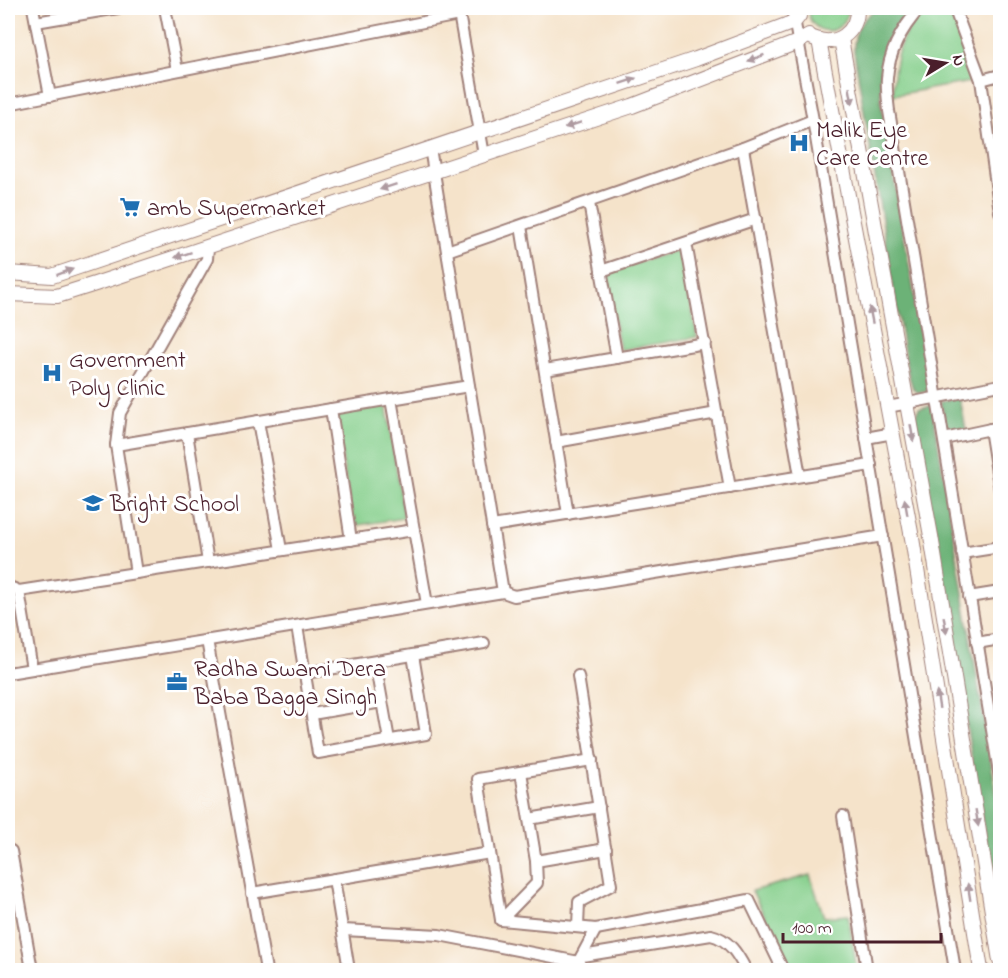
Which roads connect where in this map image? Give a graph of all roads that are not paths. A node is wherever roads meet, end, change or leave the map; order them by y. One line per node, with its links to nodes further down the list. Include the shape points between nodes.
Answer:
1 (33, 8): 10 (street)
2 (118, 8): 7 (street)
3 (165, 8): 13 (street)
4 (857, 8): 12 (street, via 855,25)
5 (920, 8): 39 (street, via 896,40 887,78 889,111)
6 (952, 8): 15 (street)
7 (93, 10): 10 (street)
8 (458, 11): 13 (street); 19 (street)
9 (796, 13): 11 (street); 19 (street, one-way to 9, via 696,59)
10 (36, 22): 16 (street)
11 (809, 39): 12 (street); 18 (street); 22 (street, one-way to 22, via 632,106); 42 (street, one-way to 11)
12 (841, 39): 41 (street, one-way to 41)
13 (177, 70): 16 (street)
14 (1000, 75): 15 (street)
15 (981, 80): 25 (street)
16 (50, 96): 17 (street)
17 (8, 104)
18 (813, 120): 21 (street); 49 (street)
19 (480, 131): 20 (street); 22 (street)
20 (430, 148): 23 (street); 32 (street, one-way to 20, via 52,276)
21 (743, 148): 24 (street); 26 (street)
22 (484, 155): 23 (street)
23 (434, 172): 29 (street, one-way to 29); 30 (street)
24 (589, 203): 27 (street); 31 (street)
25 (1000, 212)
26 (756, 219): 28 (street); 54 (street)
27 (521, 226): 30 (street); 36 (street)
28 (686, 243): 31 (street); 34 (street)
29 (208, 247): 33 (street, one-way to 33, via 57,296); 52 (street, via 207,259 120,413)
30 (447, 251): 38 (street)
31 (602, 271): 35 (street)
32 (8, 273)
33 (8, 294)
34 (705, 343): 35 (street); 44 (street)
35 (617, 358): 36 (street)
36 (544, 370): 51 (street)
37 (1000, 384): 39 (street)
38 (469, 386): 40 (street); 58 (street)
39 (936, 398): 41 (street); 50 (street)
40 (391, 399): 43 (street); 59 (street)
41 (907, 404): 42 (street); 103 (street, one-way to 103)
42 (888, 407): 48 (street)
43 (331, 409): 45 (street); 61 (street)
44 (717, 413): 51 (street); 55 (street)
45 (258, 421): 47 (street); 63 (street)
46 (995, 428): 50 (street); 56 (street)
47 (187, 433): 52 (street); 65 (street)
48 (893, 433): 49 (street); 112 (street, one-way to 48)
49 (866, 438): 53 (street)
50 (944, 439): 64 (street)
51 (556, 442): 57 (street)
52 (116, 445): 66 (street)
53 (871, 465): 54 (street); 60 (street)
54 (800, 476): 55 (street)
55 (730, 488): 57 (street)
56 (1000, 491)
57 (568, 514): 58 (street)
58 (492, 526): 68 (street)
59 (414, 530): 61 (street); 71 (street)
60 (883, 536): 68 (street, via 514,596); 111 (street)
61 (351, 540): 63 (street)
62 (1000, 547): 64 (street)
63 (281, 550): 65 (street)
64 (962, 553): 70 (street)
65 (208, 562): 66 (street)
66 (136, 573): 67 (street)
67 (13, 590): 79 (street)
68 (503, 592): 71 (street)
69 (1000, 592): 70 (street)
70 (969, 597): 76 (street)
71 (427, 604): 72 (street)
72 (297, 626): 74 (street); 81 (street)
73 (1000, 639): 76 (street)
74 (207, 640): 79 (street); 98 (street)
75 (484, 643): 77 (street)
76 (977, 643): 86 (street)
77 (413, 655): 78 (street); 85 (street, via 426,734)
78 (375, 662): 81 (street); 83 (street)
79 (32, 669): 80 (street)
80 (8, 673)
81 (305, 673): 84 (street)
82 (578, 676): 87 (street)
83 (382, 702): 84 (street); 85 (street)
84 (312, 714): 85 (street, via 318,753)
85 (389, 740)
86 (999, 758): 89 (street)
87 (592, 760): 88 (street); 90 (street)
88 (521, 772): 92 (street); 95 (street, via 478,779)
89 (1000, 778)
90 (599, 807): 92 (street); 93 (street)
91 (843, 816): 110 (street)
92 (529, 819): 96 (street)
93 (606, 849): 96 (street); 100 (street, via 610,885 579,902)
94 (11, 851): 105 (street)
95 (490, 853): 97 (street); 99 (street)
96 (536, 861): 99 (street, via 537,883)
97 (334, 879): 98 (street); 102 (street)
98 (252, 893): 106 (street)
99 (501, 920): 100 (street)
100 (578, 927): 101 (street)
101 (596, 929): 104 (street); 109 (street, via 749,900)
102 (343, 930): 104 (street, via 440,935); 107 (street)
103 (1000, 961)
104 (578, 963): 108 (street, via 711,935 722,938)
105 (32, 970)
106 (266, 970)
107 (349, 970)
108 (747, 970)
109 (783, 970)
110 (867, 970)
111 (955, 970)
112 (981, 970)

